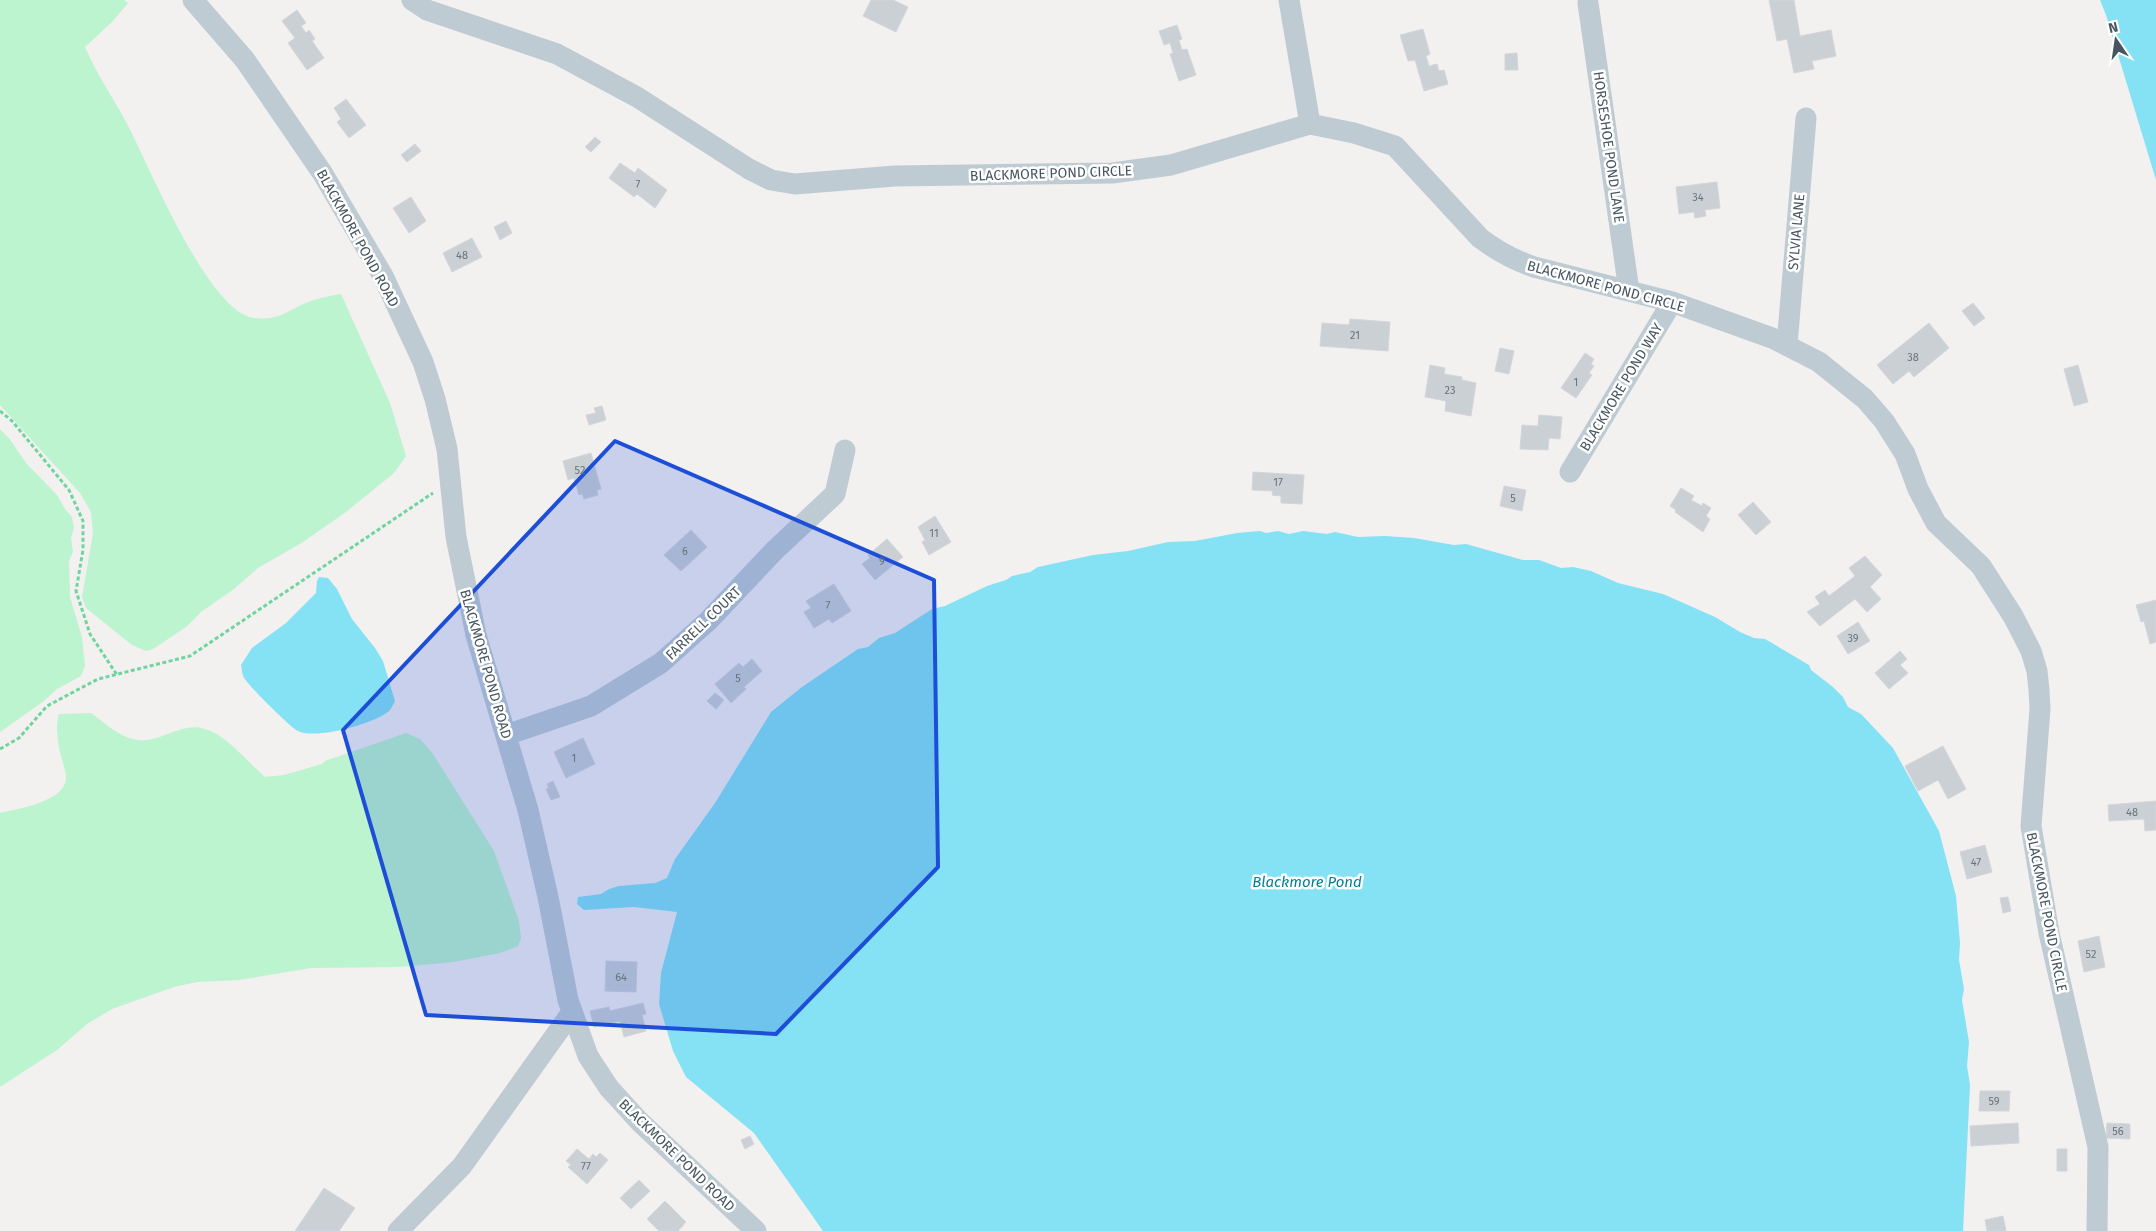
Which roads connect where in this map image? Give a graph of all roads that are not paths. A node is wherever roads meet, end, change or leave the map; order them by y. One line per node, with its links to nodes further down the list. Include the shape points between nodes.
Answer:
1 (193, 0): 12 (street, BLACKMORE POND ROAD, via 245,60 323,174 383,276 423,362 447,449 463,581)
2 (412, 0): 6 (street, BLACKMORE POND CIRCLE, via 427,10 557,54 637,97 749,169 771,180 795,184 895,176 1112,173 1171,165)
3 (1289, 0): 6 (street)
4 (1588, 3): 7 (street, HORSESHOE POND LANE)
5 (1806, 118): 9 (street, SYLVIA LANE)
6 (1310, 124): 7 (street, BLACKMORE POND CIRCLE, via 1395,146 1480,238 1496,250 1560,274)
7 (1629, 291): 8 (street, BLACKMORE POND CIRCLE)
8 (1672, 302): 9 (street, BLACKMORE POND CIRCLE); 11 (street, BLACKMORE POND WAY)
9 (1787, 345): 16 (street, BLACKMORE POND CIRCLE, via 1819,362 1865,399 1884,421 1905,454 1936,523 1981,566 2014,616 2031,651 2037,672 2040,709 2031,826 2049,933 2098,1146)
10 (846, 450): 12 (street, FARRELL COURT, via 835,494 775,550 708,621 660,663 591,706)
11 (1570, 472)
12 (506, 736): 13 (street, BLACKMORE POND ROAD, via 528,810)
13 (572, 1012): 14 (street, via 462,1166); 15 (street, BLACKMORE POND ROAD, via 588,1056 609,1088 639,1121)
14 (398, 1231)
15 (756, 1231)
16 (2097, 1231)

